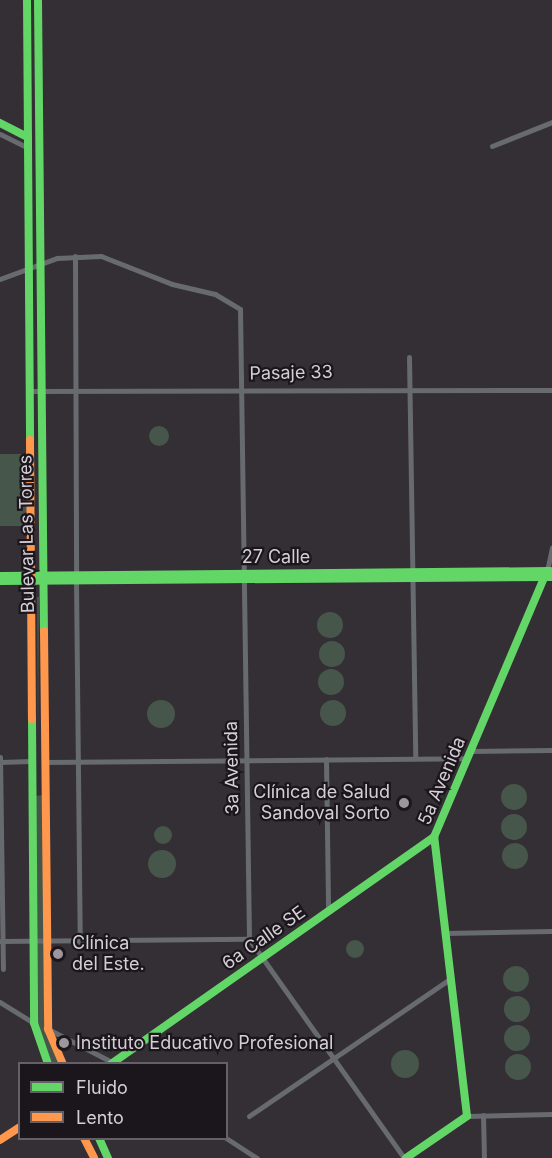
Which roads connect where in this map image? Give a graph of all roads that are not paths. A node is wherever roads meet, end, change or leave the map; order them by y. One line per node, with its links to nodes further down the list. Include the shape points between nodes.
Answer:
1 (27, 0): 6 (street, Bulevar Las Torres)
2 (38, 0): 9 (street, Bulevar Las Torres)
3 (552, 122): 7 (street)
4 (0, 123): 6 (street)
5 (0, 134): 8 (street)
6 (27, 136): 8 (street, Bulevar Las Torres); 9 (street, via 34,143)
7 (492, 146)
8 (27, 147): 10 (street, Bulevar Las Torres)
9 (39, 165): 11 (street, Bulevar Las Torres)
10 (28, 217): 11 (street); 14 (street, Bulevar Las Torres)
11 (39, 218): 13 (street, Bulevar Las Torres)
12 (75, 256): 13 (street); 18 (street, 3a Avenida, via 108,258 232,301 240,309 243,327); 22 (street)
13 (40, 262): 14 (street); 21 (street, Bulevar Las Torres)
14 (28, 267): 15 (street); 20 (street, Bulevar Las Torres)
15 (0, 279)
16 (409, 357): 17 (street)
17 (409, 387): 18 (street, Pasaje 33); 19 (street, Pasaje 33); 24 (street)
18 (243, 389): 22 (street, Pasaje 33); 26 (street, 3a Avenida)
19 (552, 390)
20 (30, 391): 21 (street, Pasaje 33); 31 (street, Bulevar Las Torres)
21 (40, 391): 22 (street, Pasaje 33); 29 (street, Bulevar Las Torres)
22 (75, 391): 28 (street)
23 (552, 548): 25 (street, 5a Avenida)
24 (412, 574): 25 (street, 27 Calle); 26 (street, 27 Calle); 35 (street)
25 (549, 574): 33 (street, 5a Avenida)
26 (245, 575): 28 (street, 27 Calle); 36 (street, 3a Avenida)
27 (0, 576): 31 (street, 27 Calle)
28 (76, 577): 29 (street, 27 Calle); 38 (street)
29 (43, 578): 31 (street, 27 Calle); 41 (street, Bulevar Las Torres)
30 (0, 581): 31 (street, 27 Calle)
31 (32, 581): 39 (street, Bulevar Las Torres)
32 (552, 750): 33 (street)
33 (470, 755): 35 (street); 42 (street, 5a Avenida)
34 (0, 757): 40 (street)
35 (414, 758): 37 (street)
36 (247, 759): 37 (street); 38 (street); 46 (street, 3a Avenida)
37 (326, 759): 43 (street)
38 (78, 760): 41 (street); 50 (street)
39 (31, 761): 40 (street); 48 (street, Bulevar Las Torres)
40 (0, 762): 47 (street)
41 (45, 762): 49 (street, Bulevar Las Torres)
42 (434, 837): 43 (street, 6a Calle SE); 45 (street, 5a Avenida)
43 (328, 911): 51 (street, 6a Calle SE)
44 (552, 931): 45 (street)
45 (446, 933): 53 (street, 5a Avenida)
46 (249, 939): 50 (street); 51 (street)
47 (1, 941): 48 (street); 52 (street)
48 (34, 941): 49 (street); 55 (street, Bulevar Las Torres)
49 (47, 941): 50 (street); 56 (street, Bulevar Las Torres)
50 (80, 942)
51 (261, 958): 57 (street); 61 (street, 6a Calle SE)
52 (3, 969)
53 (451, 978): 57 (street); 65 (street, 5a Avenida)
54 (0, 1002): 55 (street)
55 (34, 1023): 58 (street, Bulevar Las Torres)
56 (48, 1029): 59 (street, Bulevar Las Torres); 60 (street)
57 (331, 1060): 64 (street); 74 (street)
58 (47, 1062)
59 (62, 1062)
60 (111, 1062)
61 (114, 1062)
62 (552, 1114): 63 (street)
63 (483, 1115): 65 (street); 75 (street)
64 (249, 1116)
65 (467, 1116): 74 (street)
66 (18, 1128): 68 (street)
67 (228, 1139): 73 (street)
68 (0, 1140)
69 (85, 1140): 71 (street)
70 (100, 1140): 72 (street)
71 (93, 1158)
72 (108, 1158)
73 (257, 1158)
74 (405, 1158)
75 (484, 1158)

